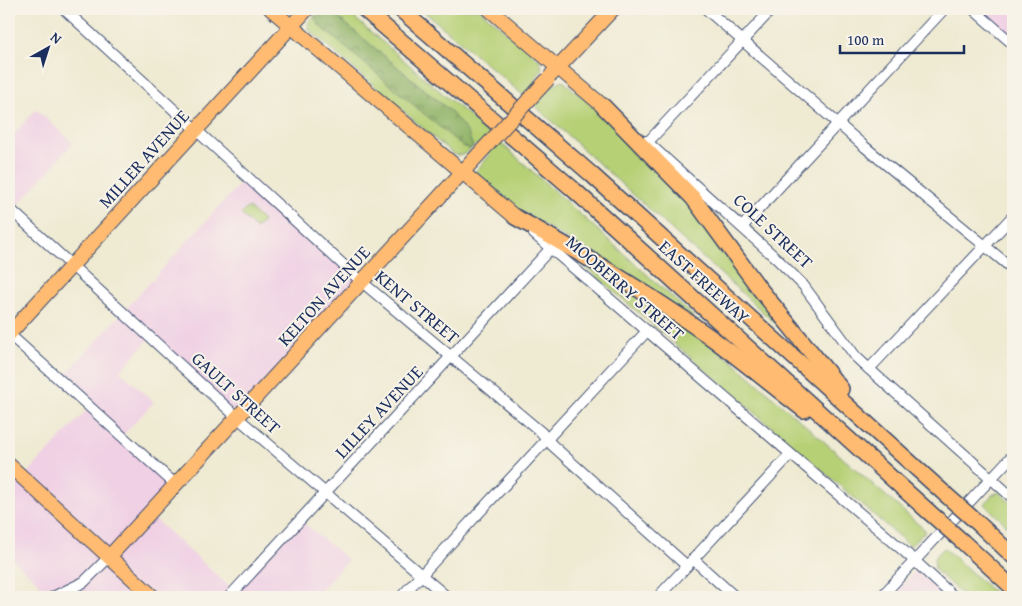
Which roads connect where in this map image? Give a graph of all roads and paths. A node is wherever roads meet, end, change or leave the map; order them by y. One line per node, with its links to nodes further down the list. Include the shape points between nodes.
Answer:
1 (64, 9): 18 (street, KENT STREET)
2 (271, 9): 12 (main road, MOOBERRY STREET)
3 (307, 9): 12 (main road, MILLER AVENUE)
4 (364, 9): 43 (highway, EAST FREEWAY, via 567,184)
5 (400, 9): 36 (highway, EAST FREEWAY, via 591,174)
6 (490, 9): 15 (main road, COLE STREET)
7 (613, 9): 15 (main road, KELTON AVENUE)
8 (706, 9): 13 (street)
9 (772, 9): 13 (street)
10 (944, 9): 17 (street)
11 (973, 9): 14 (street)
12 (291, 26): 18 (main road, MILLER AVENUE); 20 (main road, MOOBERRY STREET)
13 (743, 40): 17 (street); 19 (street)
14 (1013, 44)
15 (553, 73): 16 (main road, COLE STREET); 20 (main road, KELTON AVENUE, bridge)
16 (603, 106): 19 (street, COLE STREET); 36 (highway, via 693,198 811,355)
17 (838, 123): 24 (street); 25 (street)
18 (196, 130): 27 (main road, MILLER AVENUE); 29 (street, KENT STREET)
19 (648, 142): 24 (street, COLE STREET)
20 (463, 172): 22 (main road, MOOBERRY STREET); 29 (main road, KELTON AVENUE)
21 (9, 208): 27 (street, GAULT STREET)
22 (515, 216): 26 (street, MOOBERRY STREET); 43 (highway, via 612,273 715,341)
23 (1013, 216): 25 (street)
24 (742, 227): 33 (street, COLE STREET, via 803,285 856,357)
25 (986, 245): 28 (street); 33 (street)
26 (551, 248): 30 (street, MOOBERRY STREET); 32 (street, LILLEY AVENUE)
27 (71, 266): 31 (main road, MILLER AVENUE); 34 (street, GAULT STREET)
28 (1013, 269)
29 (362, 282): 32 (street, KENT STREET); 34 (main road, KELTON AVENUE)
30 (647, 331): 35 (street); 37 (street, MOOBERRY STREET)
31 (9, 334): 41 (street)
32 (451, 357): 35 (street, KENT STREET); 42 (street, LILLEY AVENUE)
33 (869, 369): 40 (street, COLE STREET)
34 (238, 418): 41 (main road, KELTON AVENUE); 42 (street, GAULT STREET)
35 (547, 439): 48 (street, KENT STREET); 49 (street)
36 (890, 444): 45 (highway, EAST FREEWAY, bridge)
37 (790, 455): 47 (street, MOOBERRY STREET); 48 (street)
38 (1013, 455): 40 (street)
39 (9, 465): 46 (main road)
40 (991, 479): 44 (street, COLE STREET); 47 (street)
41 (176, 485): 46 (main road, KELTON AVENUE)
42 (326, 492): 49 (street, GAULT STREET); 53 (street, LILLEY AVENUE)
43 (908, 492): 50 (highway, EAST FREEWAY, bridge)
44 (1013, 498)
45 (1013, 556)
46 (109, 557): 51 (street, KELTON AVENUE, via 84,582); 52 (main road)
47 (915, 561): 58 (street); 59 (street, MOOBERRY STREET)
48 (690, 563): 56 (street); 57 (street, KENT STREET)
49 (422, 574): 54 (street); 55 (street, GAULT STREET)
50 (1013, 588)
51 (53, 597)
52 (153, 597)
53 (230, 597)
54 (400, 597)
55 (447, 597)
56 (658, 597)
57 (735, 597)
58 (882, 597)
59 (954, 597)

